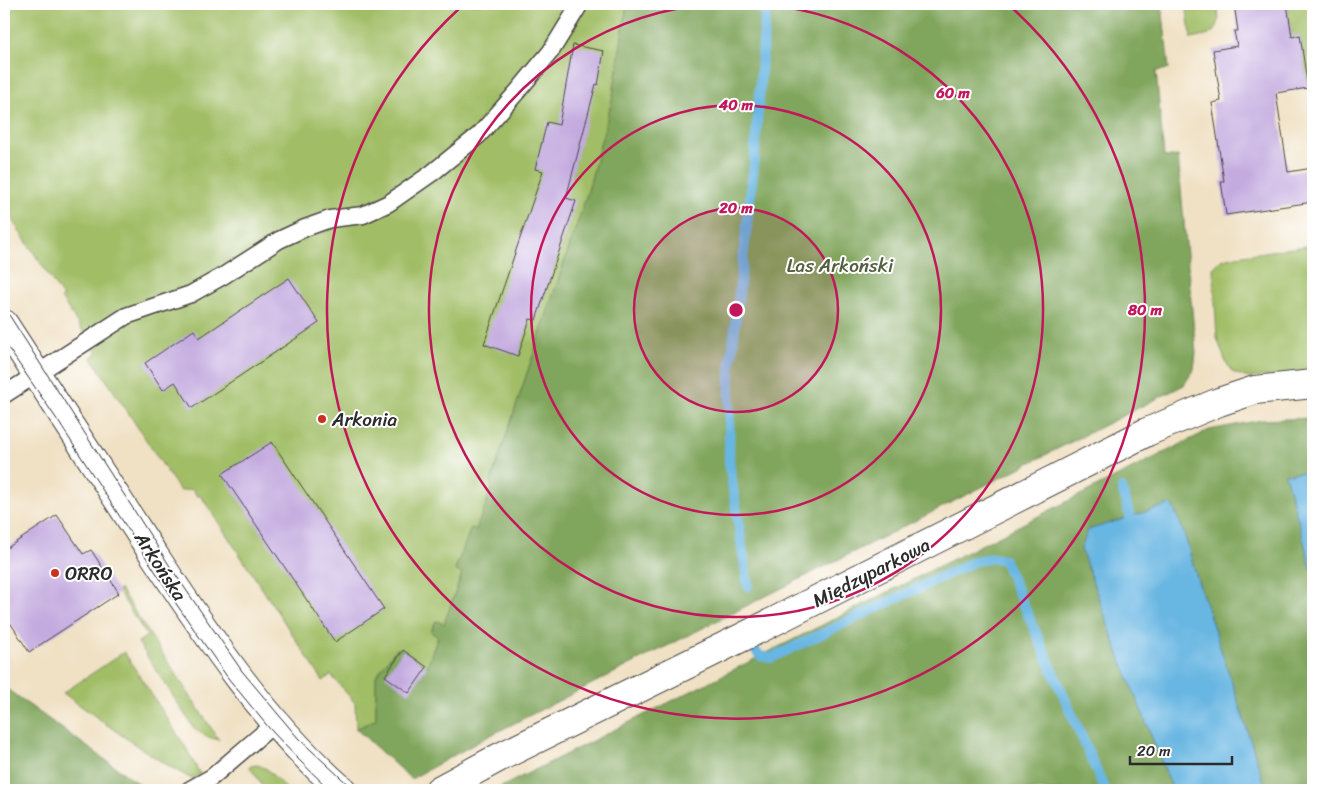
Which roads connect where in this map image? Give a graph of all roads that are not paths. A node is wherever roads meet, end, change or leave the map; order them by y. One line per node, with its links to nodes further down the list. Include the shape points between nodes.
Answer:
1 (580, 4): 3 (lane, via 551,51 479,135 389,203 363,215 330,219 279,240 191,294 126,316)
2 (4, 324): 3 (street, Arkońska)
3 (36, 374): 5 (lane); 6 (street, Arkońska, via 211,641)
4 (1313, 384): 9 (street, Międzyparkowa, via 1255,390 1147,432)
5 (4, 395)
6 (275, 723): 7 (lane, via 212,777); 8 (street, Arkońska)
7 (189, 790)
8 (342, 790)
9 (439, 790)

